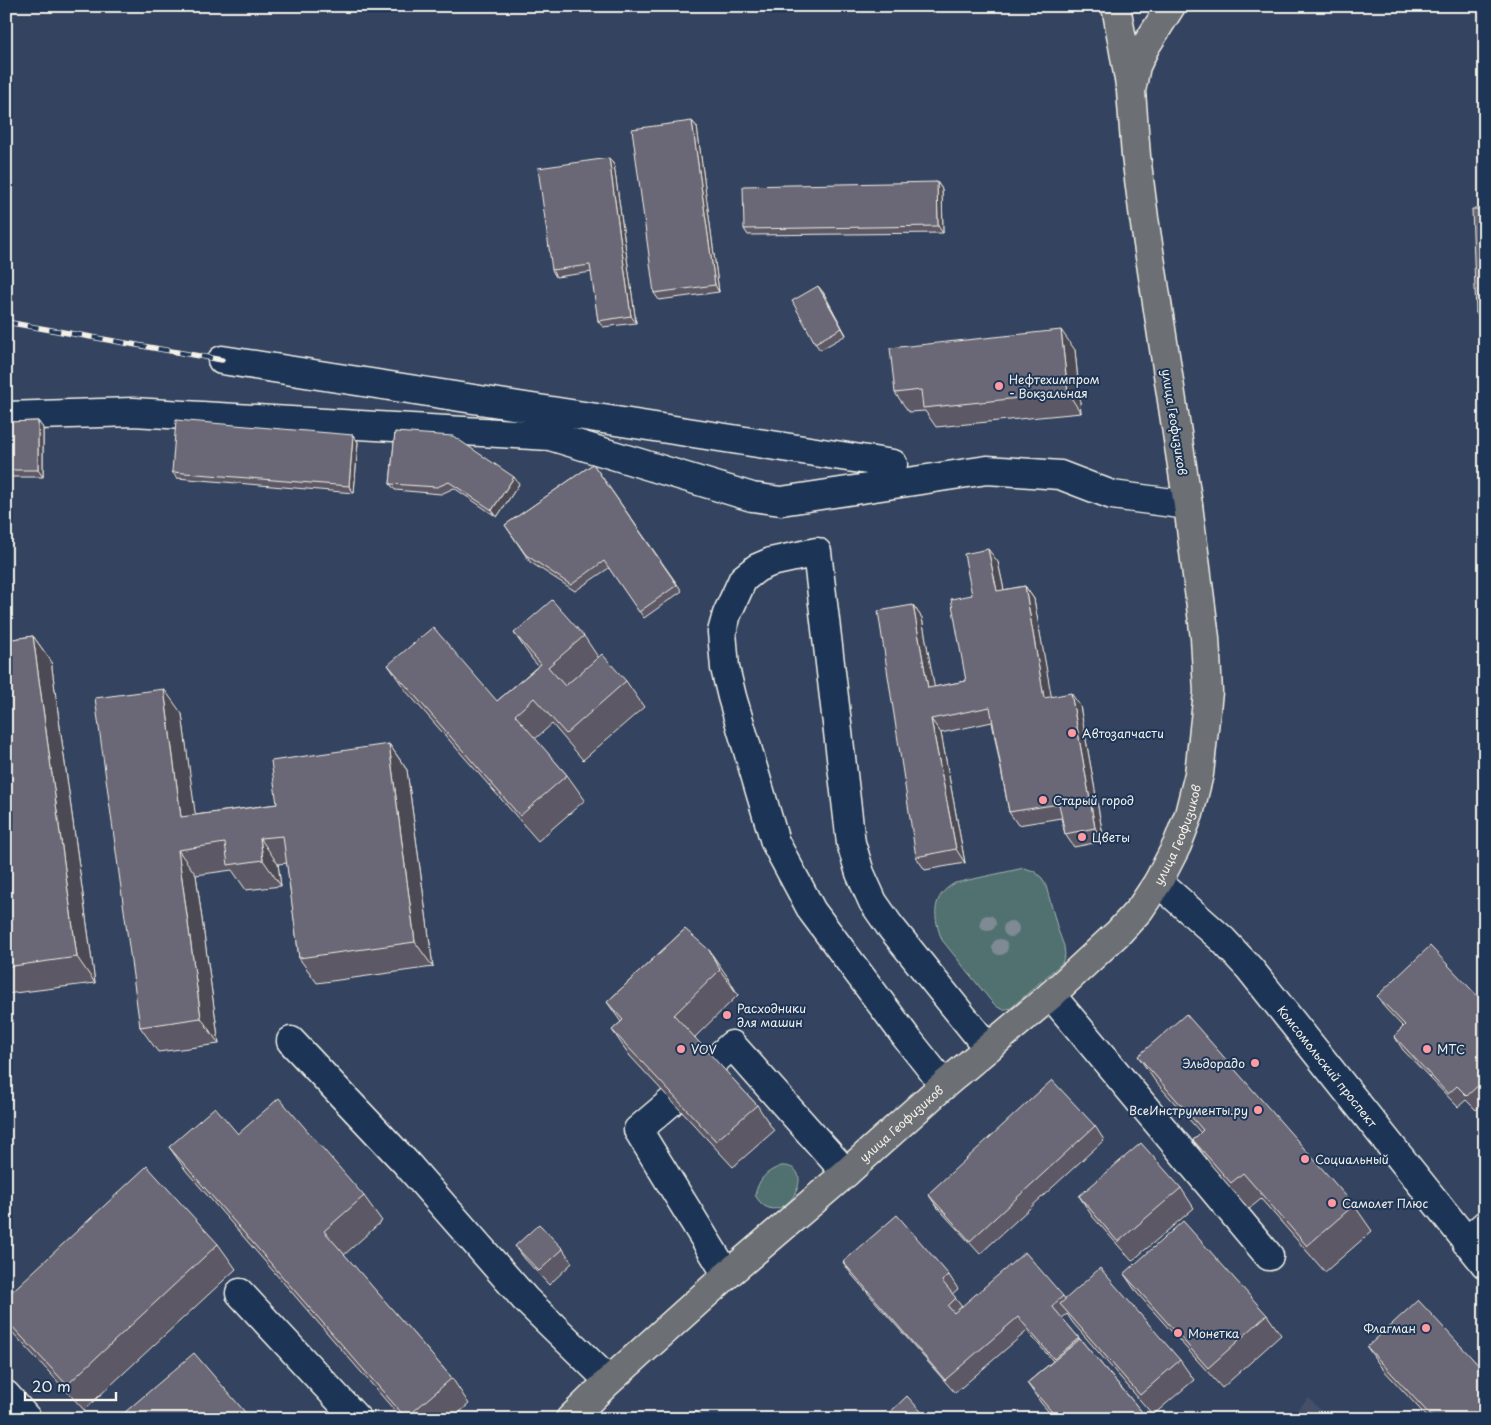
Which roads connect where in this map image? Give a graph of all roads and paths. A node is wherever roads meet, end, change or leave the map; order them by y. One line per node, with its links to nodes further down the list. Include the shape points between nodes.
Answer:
1 (1116, 6): 3 (main road)
2 (1171, 6): 3 (main road, улица Геофизиков, via 1136,66)
3 (1131, 91): 7 (main road, улица Геофизиков, via 1144,218)
4 (222, 360): 6 (street)
5 (6, 416): 7 (street, via 133,412 550,436 752,497 780,501 987,470 1060,474 1112,495)
6 (893, 464)
7 (1188, 505): 8 (main road, улица Геофизиков, via 1205,638 1207,700 1199,774 1189,814)
8 (1158, 882): 9 (main road, улица Геофизиков, via 1119,932); 16 (street, Комсомольский проспект, via 1224,940)
9 (1051, 995): 11 (main road, улица Геофизиков); 17 (street)
10 (291, 1041): 21 (street, via 406,1162 525,1300)
11 (988, 1048): 13 (main road, улица Геофизиков); 13 (street, via 889,925 873,902 860,873 851,843 818,552 757,568 743,579 726,614 722,632 725,668 732,697 775,842 812,911)
12 (712, 1063): 15 (street, via 732,1045)
13 (944, 1085): 15 (main road, улица Геофизиков)
14 (672, 1101): 19 (street, via 638,1130)
15 (846, 1173): 19 (main road, улица Геофизиков)
16 (1476, 1234): 18 (street, Комсомольский проспект)
17 (1269, 1256)
18 (1485, 1264)
19 (727, 1275): 21 (main road, улица Геофизиков)
20 (240, 1293): 25 (street)
21 (609, 1380): 23 (main road, улица Геофизиков)
22 (6, 1395): 24 (street)
23 (573, 1418)
24 (27, 1419)
25 (357, 1419)

